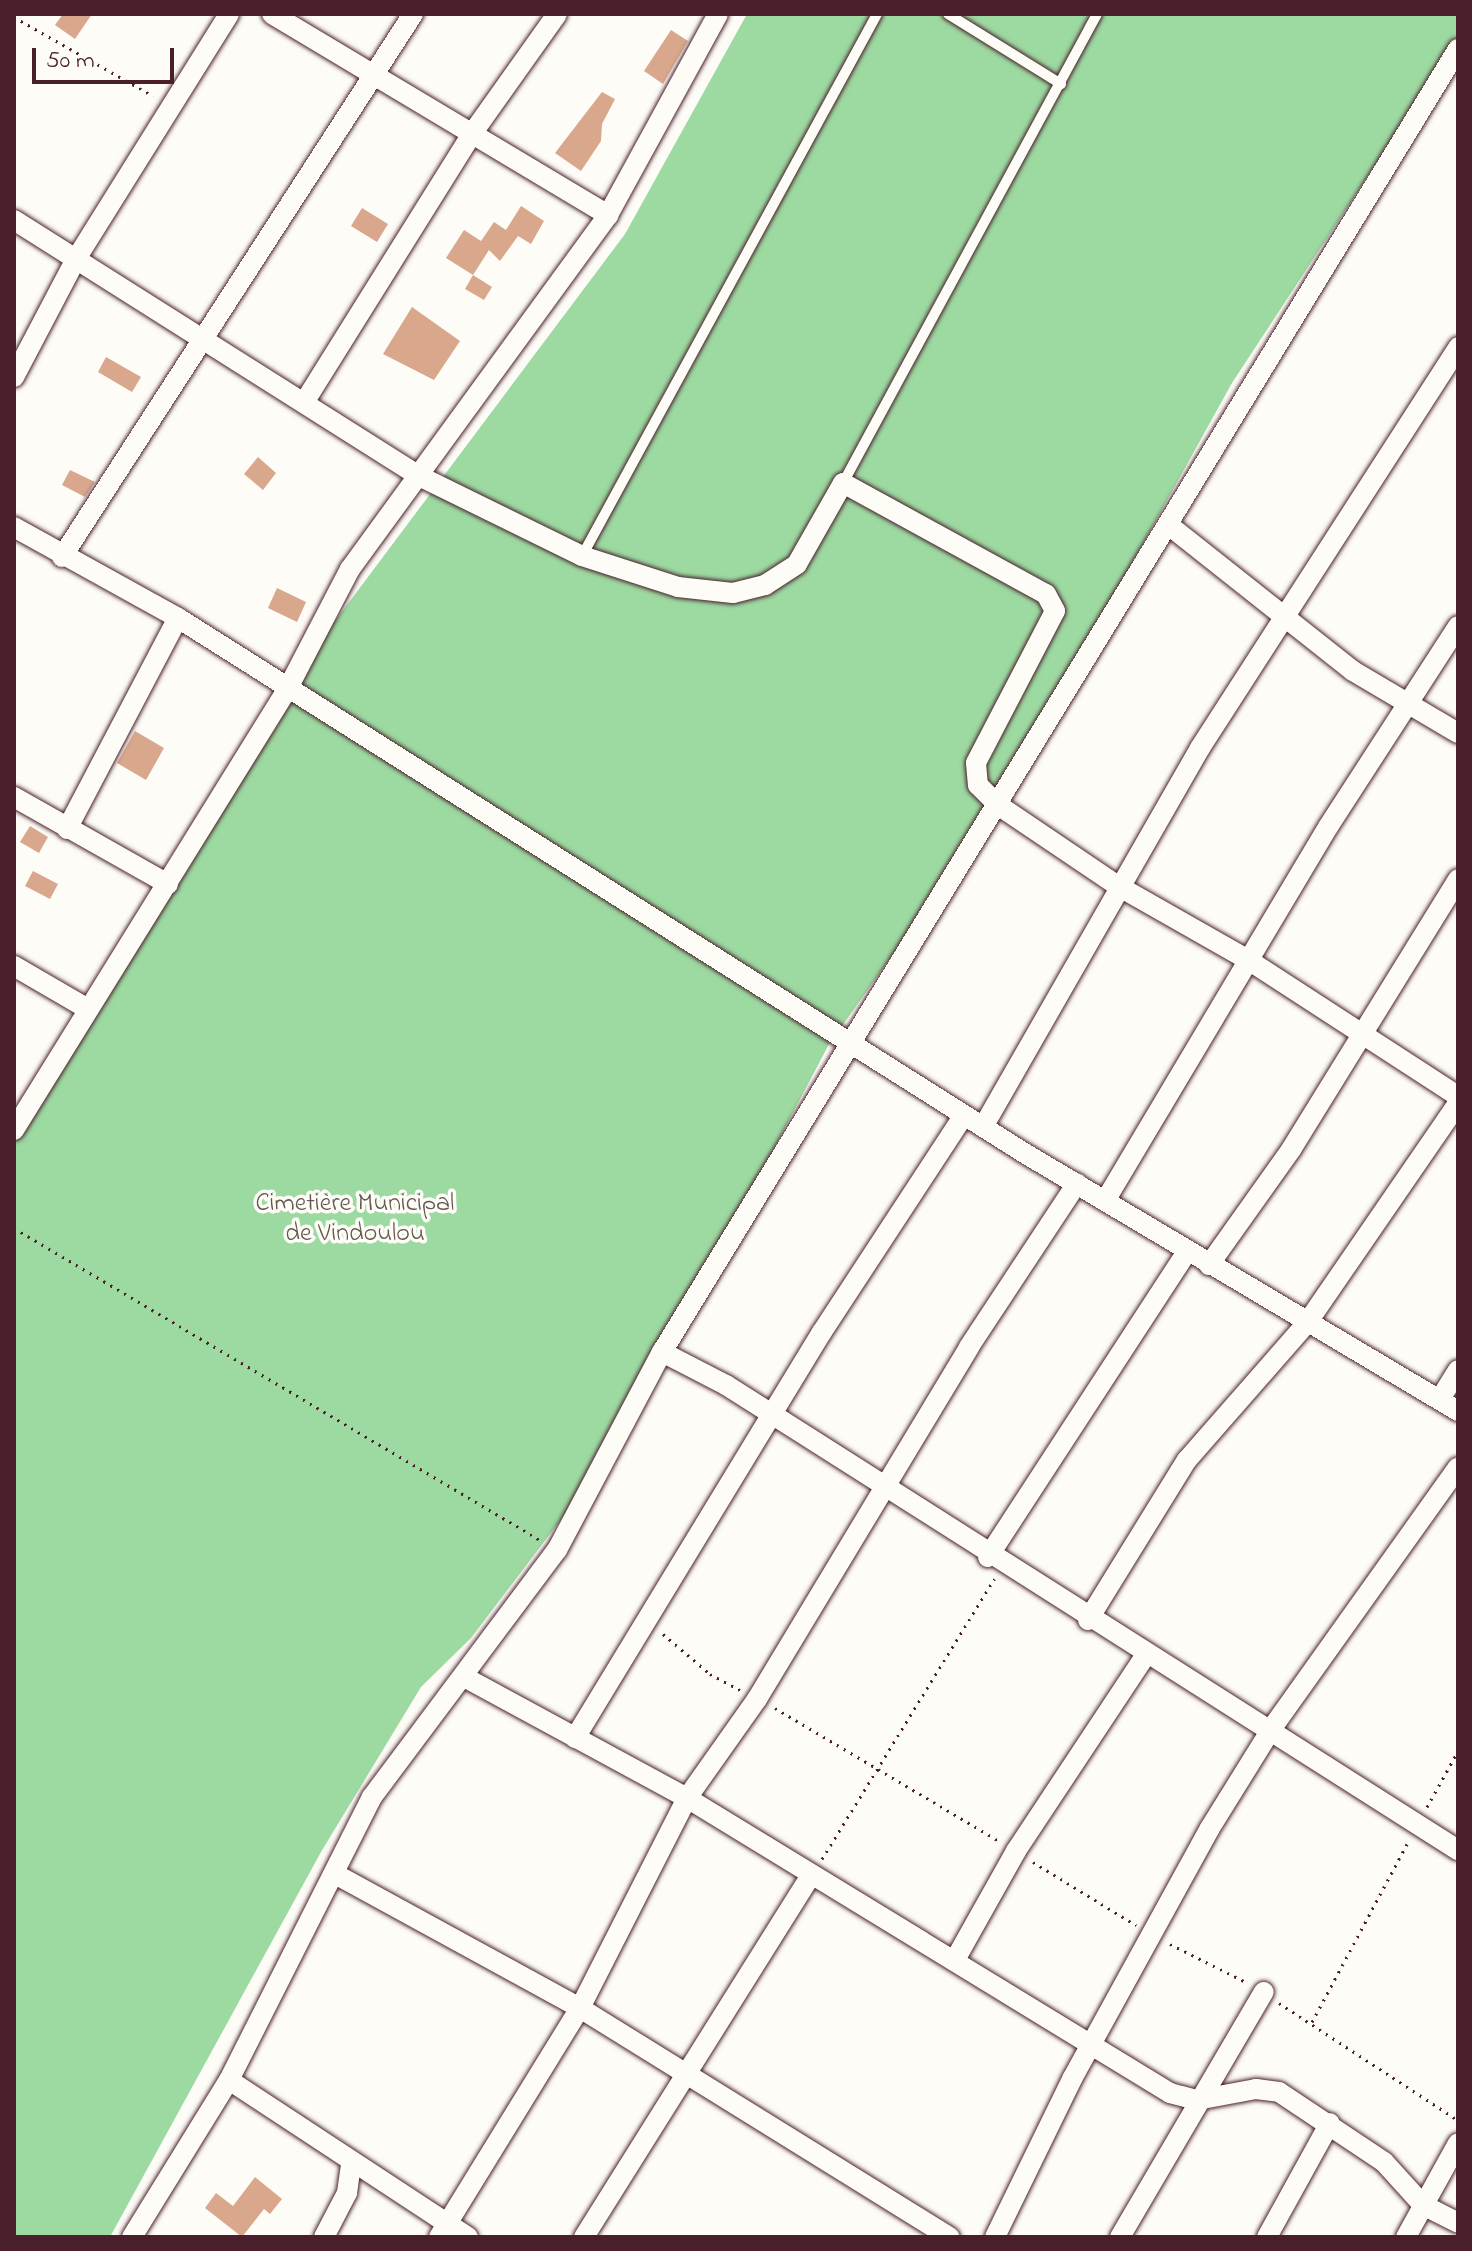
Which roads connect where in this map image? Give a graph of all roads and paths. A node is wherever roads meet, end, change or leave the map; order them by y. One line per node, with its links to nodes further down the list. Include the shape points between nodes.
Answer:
1 (229, 14): 13 (street)
2 (272, 14): 11 (street)
3 (413, 14): 11 (street)
4 (557, 14): 14 (street)
5 (718, 14): 15 (street)
6 (877, 14): 26 (lane)
7 (948, 14): 12 (lane)
8 (1097, 14): 12 (lane)
9 (14, 17): 13 (path)
10 (1458, 49): 24 (street, via 1301,299)
11 (372, 78): 14 (street); 18 (street)
12 (1061, 84): 23 (lane)
13 (172, 107): 17 (street)
14 (474, 131): 15 (street); 21 (street)
15 (608, 215): 22 (street)
16 (17, 230): 17 (street)
17 (76, 259): 18 (street); 20 (street)
18 (205, 336): 21 (street); 27 (street)
19 (1458, 347): 28 (street)
20 (14, 377)
21 (305, 401): 22 (street)
22 (421, 477): 26 (street); 31 (street, via 350,569)
23 (843, 483): 26 (street, via 797,564 765,585 733,593 678,587); 35 (street, via 1053,603 1055,611 976,763 978,785)
24 (1170, 526): 28 (street); 35 (street)
25 (14, 527): 27 (street)
26 (582, 556)
27 (62, 557): 29 (street)
28 (1281, 617): 32 (street); 39 (street)
29 (178, 618): 31 (street); 36 (street)
30 (1458, 626): 32 (street)
31 (288, 688): 38 (street); 44 (street)
32 (1408, 706): 33 (street); 40 (street)
33 (1458, 733)
34 (14, 797): 36 (street)
35 (998, 805): 39 (street); 44 (street)
36 (67, 829): 38 (street)
37 (1458, 879): 43 (street)
38 (168, 884): 42 (street)
39 (1118, 886): 40 (street); 48 (street)
40 (1250, 961): 43 (street); 51 (street)
41 (14, 966): 42 (street)
42 (88, 1009): 49 (street)
43 (1360, 1030): 45 (street); 54 (street, via 1292,1148)
44 (853, 1043): 47 (street); 56 (street)
45 (1458, 1096)
46 (1458, 1103): 55 (street)
47 (964, 1115): 48 (street); 60 (street)
48 (983, 1127): 50 (street)
49 (14, 1130)
50 (1077, 1183): 51 (street); 62 (street, via 969,1347)
51 (1105, 1201): 53 (street)
52 (14, 1228): 63 (path)
53 (1187, 1252): 54 (street); 64 (street)
54 (1209, 1265): 55 (street)
55 (1307, 1323): 58 (street); 66 (street, via 1187,1460)
56 (662, 1352): 60 (street); 63 (street)
57 (1458, 1370): 58 (street)
58 (1440, 1399): 59 (street)
59 (1458, 1411)
60 (772, 1416): 62 (street); 65 (street)
61 (1458, 1467): 70 (street)
62 (885, 1491): 64 (street); 69 (street)
63 (557, 1550): 68 (street)
64 (995, 1561): 66 (street); 73 (path)
65 (644, 1618): 69 (path, via 710,1674); 71 (street)
66 (1088, 1620): 67 (street)
67 (1145, 1656): 70 (street); 77 (street)
68 (466, 1678): 71 (street); 78 (street, via 433,1708 372,1797)
69 (757, 1699): 73 (path); 74 (street)
70 (1272, 1728): 75 (street); 80 (street)
71 (575, 1738): 74 (street)
72 (1458, 1751): 75 (path)
73 (879, 1769): 77 (path); 79 (path)
74 (687, 1798): 79 (street); 83 (street)
75 (1418, 1824): 76 (street); 84 (path)
76 (1458, 1850)
77 (1016, 1851): 80 (path); 81 (street)
78 (337, 1875): 83 (street); 87 (street)
79 (810, 1877): 81 (street); 86 (street)
80 (1151, 1933): 82 (path); 85 (street)
81 (956, 1958): 85 (street)
82 (1264, 1992): 84 (path); 88 (street)
83 (580, 2008): 86 (street); 96 (street)
84 (1312, 2024): 89 (path)
85 (1090, 2045): 88 (street, via 1170,2093); 102 (street)
86 (686, 2075): 100 (street); 101 (street)
87 (229, 2080): 92 (street); 95 (street)
88 (1197, 2100): 90 (street, via 1270,2089); 103 (street)
89 (1458, 2120)
90 (1330, 2123): 93 (street, via 1384,2162); 104 (street)
91 (1458, 2143): 93 (street)
92 (351, 2165): 96 (street); 98 (street, via 347,2193)
93 (1423, 2205): 94 (street); 105 (street)
94 (1458, 2223)
95 (146, 2228): 97 (street)
96 (442, 2230): 99 (street)
97 (132, 2237)
98 (324, 2237)
99 (468, 2237)
100 (584, 2237)
101 (950, 2237)
102 (995, 2237)
103 (1120, 2237)
104 (1267, 2237)
105 (1406, 2237)

